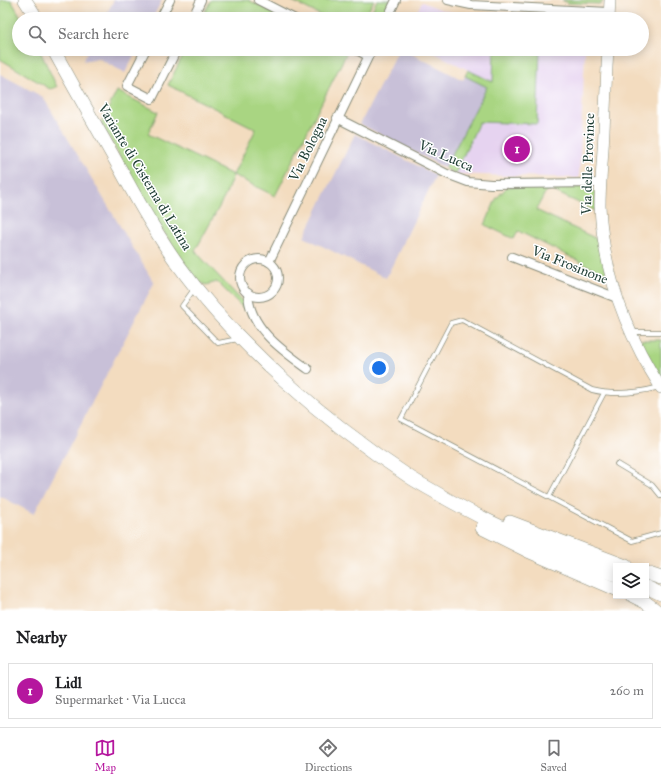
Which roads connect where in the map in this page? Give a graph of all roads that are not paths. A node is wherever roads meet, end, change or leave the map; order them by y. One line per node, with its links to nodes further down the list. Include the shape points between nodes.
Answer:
1 (25, 0): 8 (main road)
2 (170, 0): 9 (street)
3 (201, 0): 10 (street)
4 (258, 0): 11 (street)
5 (396, 0): 12 (street)
6 (448, 0): 13 (street, via 471,5)
7 (610, 0): 14 (main road)
8 (33, 12)
9 (164, 12)
10 (195, 12)
11 (282, 12)
12 (390, 12)
13 (559, 12)
14 (609, 12)
15 (57, 56): 24 (main road, Variante di Cisterna di Latina, via 156,231)
16 (142, 56): 17 (street, via 127,86 152,99)
17 (174, 56)
18 (368, 56): 20 (street, Via Bologna)
19 (608, 56): 21 (main road, Via delle Province)
20 (337, 118): 21 (street, Via Lucca, via 468,182); 23 (street, Via Bologna)
21 (601, 183): 26 (main road, Via delle Province, via 604,236)
22 (512, 256): 26 (street, Via Frosinone)
23 (269, 262): 25 (street, via 256,259 241,270 240,283); 25 (street, via 277,272 276,285 267,295 261,297)
24 (196, 287): 29 (main road, Variante di Cisterna di Latina); 29 (lane, via 182,306 218,343)
25 (248, 294): 30 (street, via 250,308 262,329 287,354)
26 (617, 298): 27 (main road, Via delle Province)
27 (630, 332): 28 (lane); 31 (main road, Via delle Province)
28 (661, 332)
29 (241, 338): 34 (main road, Variante di Cisterna di Latina, via 314,405)
30 (308, 369)
31 (661, 388): 32 (lane, via 636,393)
32 (604, 393): 36 (lane); 36 (lane, via 592,390 462,320 451,324 401,419)
33 (617, 464): 35 (lane, via 652,485)
34 (412, 479): 38 (main road, via 509,522); 39 (main road, Variante di Cisterna di Latina, via 493,523 542,546); 42 (main road, via 489,531 535,554)
35 (661, 496)
36 (549, 497): 37 (lane, via 632,541)
37 (661, 533)
38 (618, 563)
39 (613, 574)
40 (649, 574): 41 (main road)
41 (661, 578)
42 (613, 587)
43 (649, 588): 44 (main road)
44 (661, 594)
45 (639, 599): 48 (main road)
46 (661, 600): 47 (main road)
47 (661, 610)
48 (657, 611)

